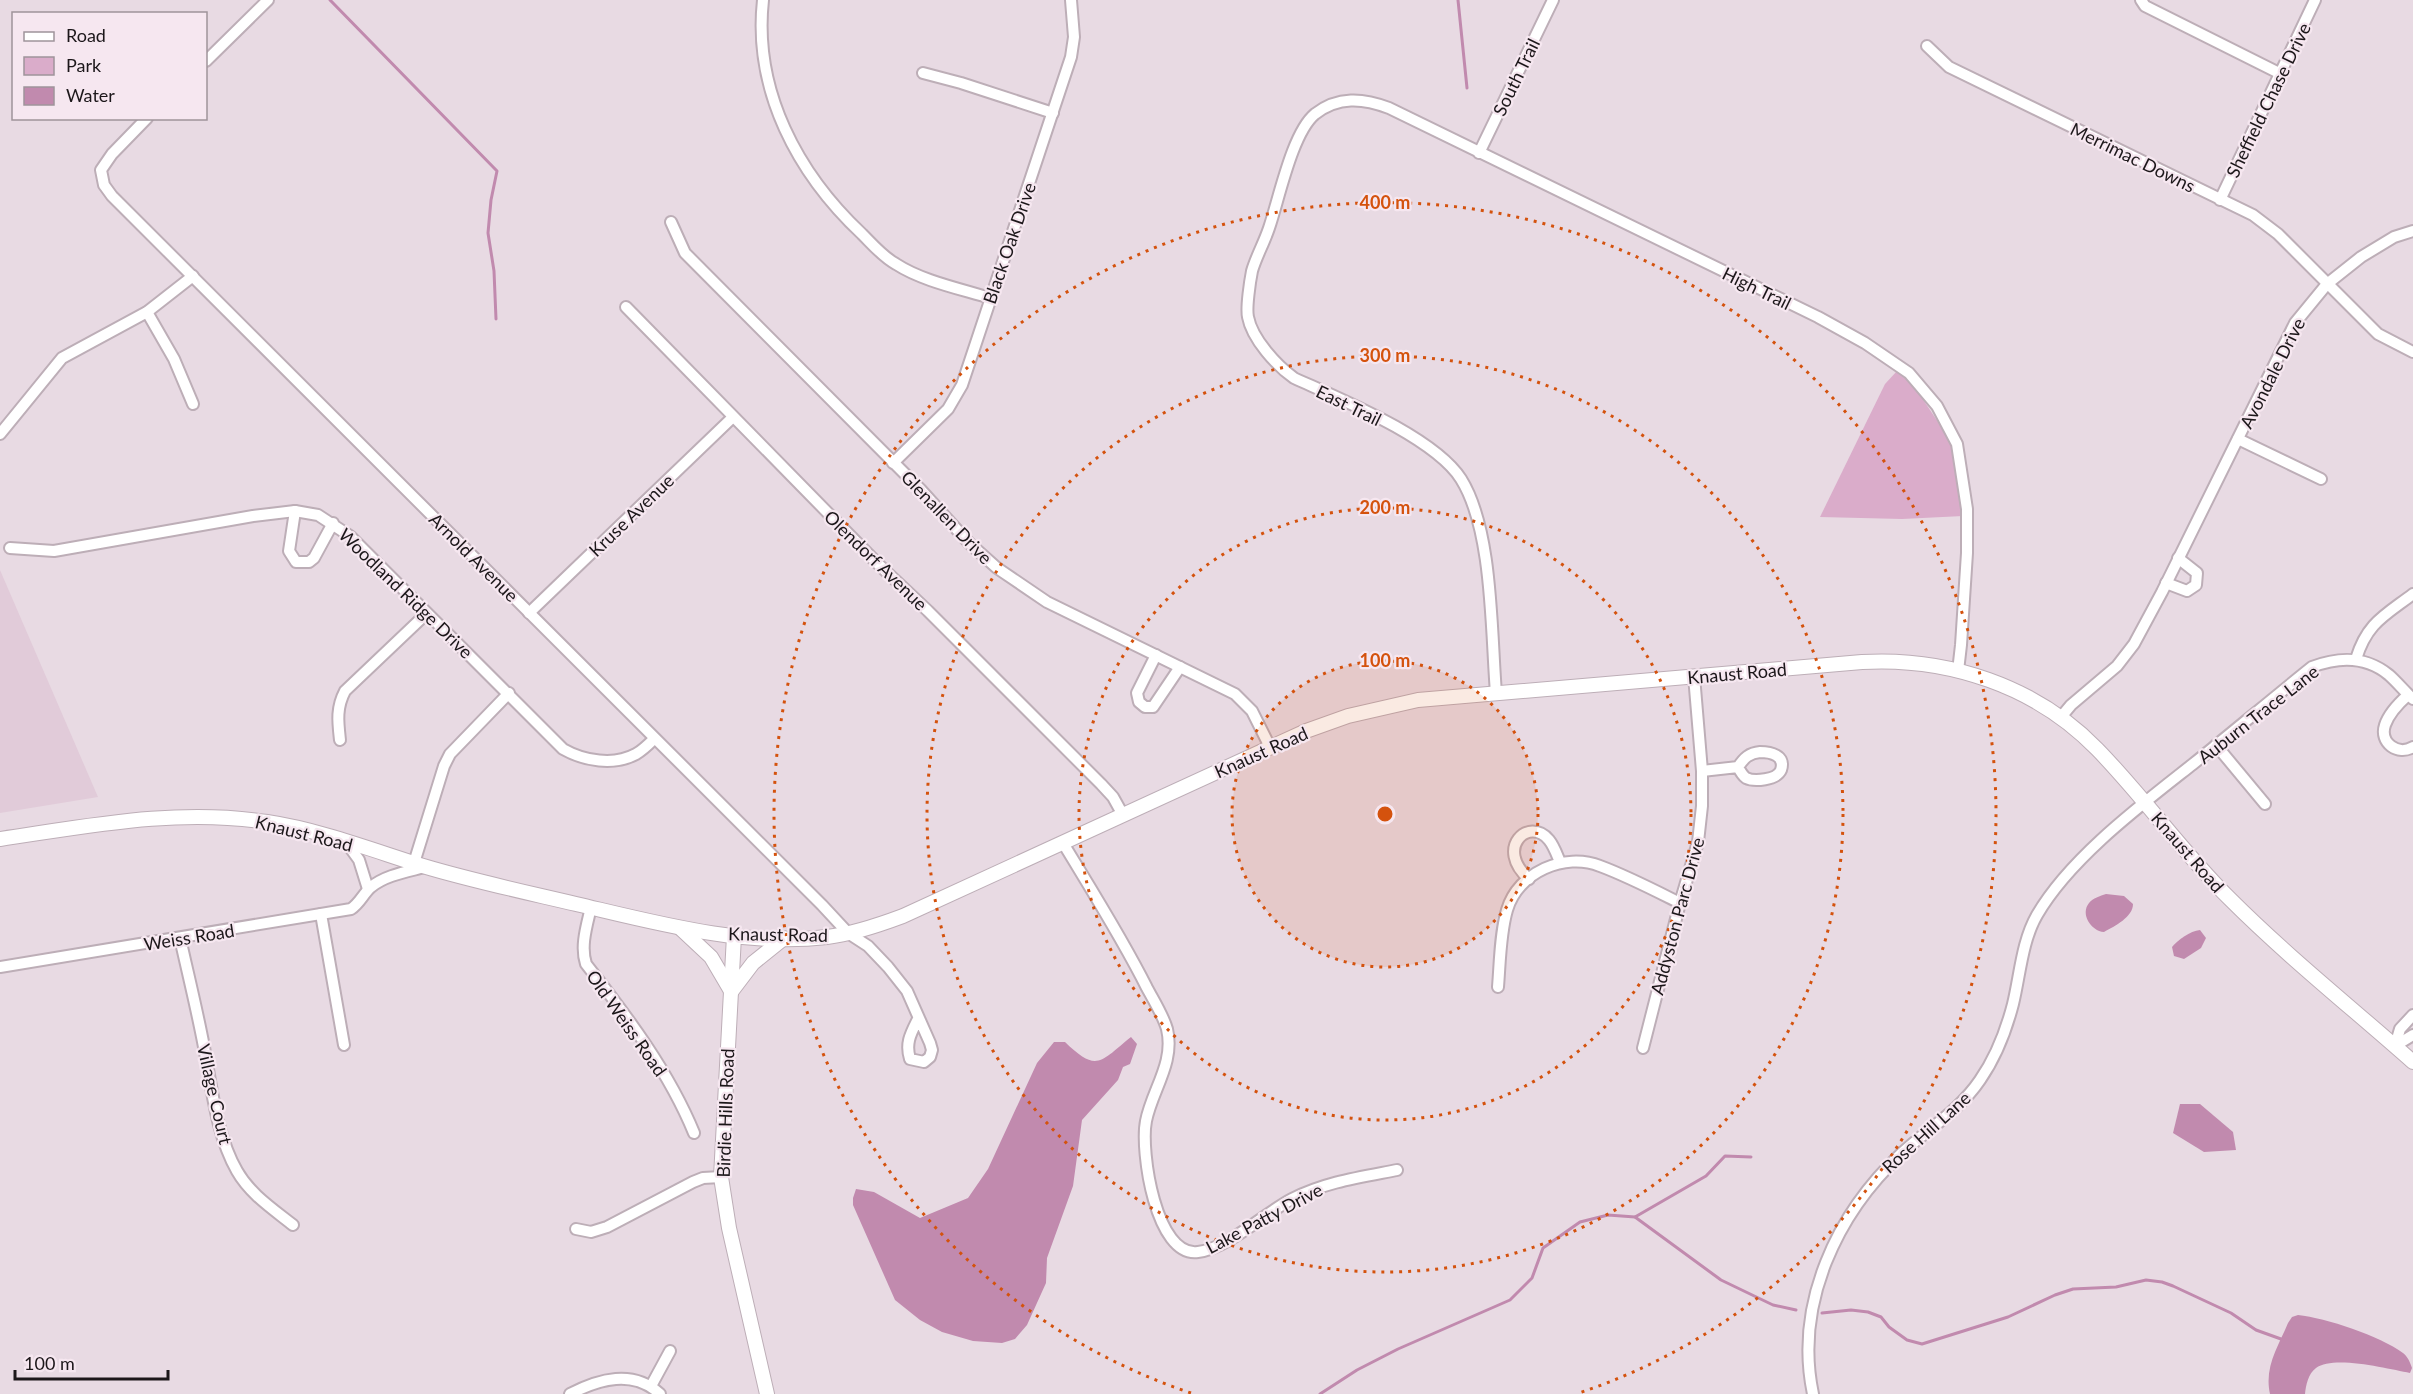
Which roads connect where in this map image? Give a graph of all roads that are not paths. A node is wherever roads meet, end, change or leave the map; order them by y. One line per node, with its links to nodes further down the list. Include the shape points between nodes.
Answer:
1 (268, 0): 8 (street)
2 (763, 0): 20 (street, via 762,35 772,95 792,146 823,192 893,263)
3 (1071, 0): 11 (street, Black Oak Drive, via 1071,57)
4 (1553, 0): 14 (street, South Trail)
5 (2141, 0): 9 (street, via 2145,6)
6 (2315, 0): 9 (street, Sheffield Chase Drive)
7 (1927, 46): 15 (street, Merrimac Downs, via 1949,67)
8 (207, 60)
9 (2280, 72): 15 (street, Sheffield Chase Drive)
10 (923, 73): 11 (street)
11 (1053, 113): 20 (street, Black Oak Drive)
12 (1314, 115): 14 (street, High Trail, via 1333,104 1354,99 1372,102); 44 (street, East Trail, via 1296,146 1252,272 1248,317 1262,345 1282,370 1414,436 1460,477 1477,512 1483,546)
13 (145, 120): 18 (street, Arnold Avenue, via 102,167 102,180 112,196)
14 (1479, 153): 41 (street, High Trail, via 1818,317 1909,373 1937,406 1957,444 1963,476 1967,553)
15 (2220, 200): 19 (street, Merrimac Downs, via 2253,215 2278,234)
16 (671, 222): 28 (street, Glenallen Drive, via 685,253)
17 (2413, 231): 19 (street, Avondale Drive, via 2394,237 2361,257)
18 (193, 276): 22 (street); 36 (street, Arnold Avenue)
19 (2327, 284): 23 (street, Merrimac Downs, via 2378,334); 27 (street, Avondale Drive, via 2295,323)
20 (990, 298): 28 (street, Black Oak Drive, via 956,397)
21 (626, 307): 25 (street, Olendorf Avenue)
22 (147, 312): 24 (street); 26 (street, via 62,358)
23 (2413, 352)
24 (194, 404)
25 (733, 417): 36 (street, Kruse Avenue); 56 (street, Olendorf Avenue, via 1113,796)
26 (0, 434)
27 (2238, 439): 29 (street); 33 (street, Avondale Drive)
28 (893, 463): 38 (street, Glenallen Drive, via 997,568 1047,602)
29 (2321, 479)
30 (295, 511): 31 (street, Woodland Ridge Drive, via 318,515); 31 (street, via 289,551 296,562 314,558); 32 (street, Woodland Ridge Drive, via 54,551)
31 (333, 523): 37 (street, Woodland Ridge Drive)
32 (10, 548)
33 (2178, 558): 34 (street, Avondale Drive); 34 (street, via 2197,573 2196,585 2187,591)
34 (2166, 583): 46 (street, Avondale Drive, via 2125,656)
35 (2413, 594): 39 (street, via 2373,625 2362,639)
36 (529, 613): 47 (street, Arnold Avenue)
37 (426, 614): 43 (street, Woodland Ridge Drive); 48 (street, via 345,691 337,715)
38 (1156, 655): 40 (street, Glenallen Drive); 40 (street, via 1137,693 1145,707 1154,707)
39 (2355, 659): 45 (street, via 2388,674); 49 (street, Auburn Trace Lane, via 2312,667)
40 (1180, 667): 50 (street, Glenallen Drive, via 1240,698 1252,711)
41 (1958, 671): 42 (main road, Knaust Road, via 1880,661); 46 (main road, Knaust Road, via 2006,687)
42 (1694, 676): 44 (main road, Knaust Road); 53 (street, Addyston Parc Drive)
43 (509, 693): 47 (street, Woodland Ridge Drive, via 563,749 591,760 626,758); 61 (street, via 450,754)
44 (1496, 693): 50 (main road, Knaust Road, via 1418,700 1372,710 1326,723)
45 (2410, 697): 51 (street, via 2397,705 2384,728 2394,749)
46 (2061, 717): 54 (main road, Knaust Road, via 2097,748)
47 (654, 739): 68 (street, Arnold Avenue)
48 (340, 740)
49 (2216, 746): 54 (street, Auburn Trace Lane); 55 (street)
50 (1270, 747): 56 (main road, Knaust Road)
51 (2413, 747)
52 (1738, 767): 53 (street)
53 (1702, 771): 64 (street, Addyston Parc Drive, via 1698,842)
54 (2145, 803): 79 (main road, Knaust Road, via 2229,898); 91 (street, Rose Hill Lane, via 2052,889 2025,945 2004,1032 1979,1082 1960,1106 1879,1175 1841,1228 1819,1286 1810,1327)
55 (2265, 804)
56 (1123, 815): 59 (main road, Knaust Road)
57 (0, 839): 58 (main road, Knaust Road, via 140,818 203,816 270,822)
58 (346, 842): 61 (main road, Knaust Road); 63 (street, via 359,860)
59 (1063, 843): 68 (main road, Knaust Road, via 903,916); 83 (street, Lake Patty Drive, via 1126,945 1167,1029 1166,1065 1144,1138 1154,1195 1165,1232 1175,1245 1186,1252 1218,1246 1263,1215 1324,1185)
60 (1560, 862): 62 (street); 62 (street, via 1549,839 1532,832 1521,835 1515,842 1513,856); 64 (street, via 1577,860 1599,865)
61 (420, 865): 63 (street, Weiss Road); 65 (main road, Knaust Road)
62 (1529, 879): 73 (street, via 1515,892 1507,910)
63 (368, 889): 66 (street, Weiss Road, via 351,909)
64 (1680, 903): 80 (street, Addyston Parc Drive)
65 (591, 908): 67 (main road, Knaust Road); 82 (street, Old Weiss Road, via 585,932 586,964 648,1050)
66 (321, 914): 70 (street, Weiss Road); 78 (street)
67 (678, 926): 69 (main road, Knaust Road); 74 (main road, via 711,957)
68 (848, 933): 71 (main road, Knaust Road); 76 (street, Arnold Avenue, via 868,946 888,967 907,991)
69 (734, 936): 71 (main road, Knaust Road); 74 (main road, Birdie Hills Road)
70 (180, 938): 72 (street, Weiss Road); 85 (street, Village Court, via 217,1114 237,1172 259,1198)
71 (784, 938): 74 (main road, via 753,963)
72 (0, 967)
73 (1498, 987)
74 (731, 992): 84 (main road, Birdie Hills Road)
75 (2413, 1015): 79 (street, via 2400,1029)
76 (918, 1019)
77 (2413, 1035): 79 (street)
78 (344, 1045)
79 (2395, 1046): 81 (main road, Knaust Road)
80 (1643, 1048)
81 (2413, 1062)
82 (694, 1133)
83 (1397, 1170)
84 (721, 1177): 86 (street, via 693,1182 607,1227 591,1232); 90 (main road, Birdie Hills Road)
85 (293, 1225)
86 (576, 1229)
87 (670, 1351): 88 (street)
88 (656, 1390): 89 (street, via 629,1379 609,1378)
89 (570, 1394)
90 (767, 1394)
91 (1813, 1394)

